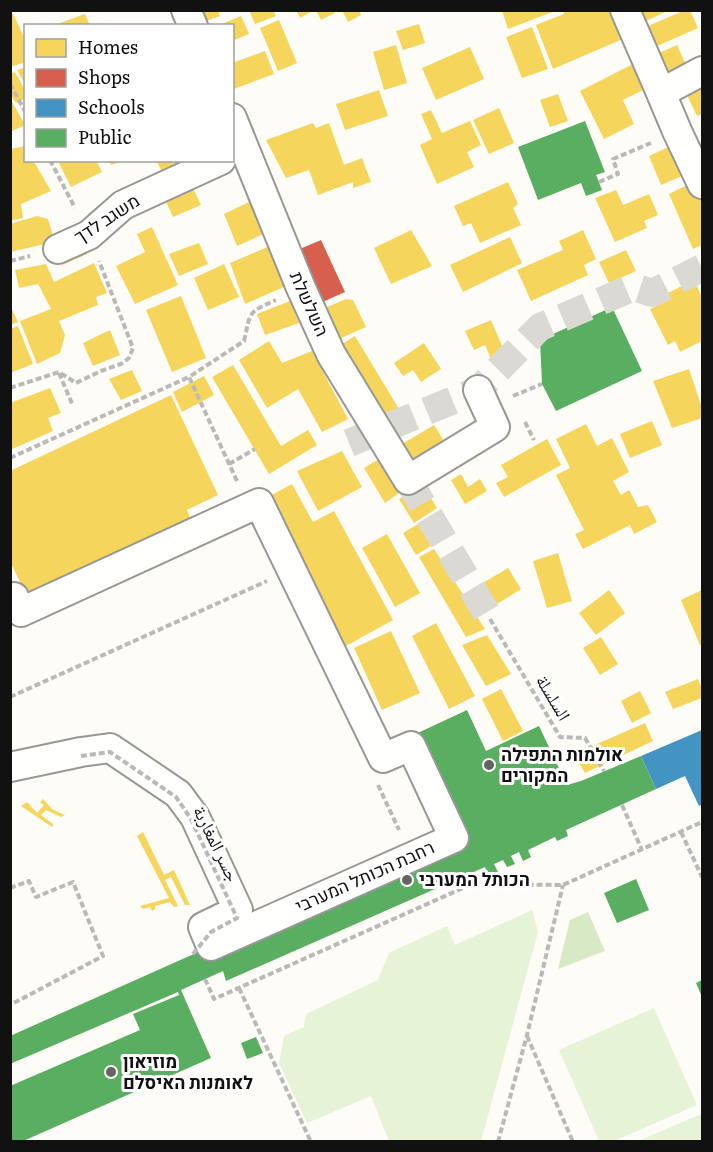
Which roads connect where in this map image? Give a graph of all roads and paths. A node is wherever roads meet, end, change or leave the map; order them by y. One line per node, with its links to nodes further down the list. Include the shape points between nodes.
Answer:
1 (186, 10): 3 (street)
2 (625, 10): 6 (street)
3 (192, 24)
4 (702, 71): 6 (street)
5 (10, 84): 7 (path)
6 (661, 93): 8 (street)
7 (24, 109)
8 (677, 131): 12 (path, via 613,159 618,174); 13 (street)
9 (234, 157): 21 (street, השלשלת, via 331,354 408,480 495,427)
10 (51, 162): 14 (path)
11 (218, 162): 14 (street, משגב לדך, via 123,205)
12 (599, 182)
13 (702, 184)
14 (89, 235): 15 (street, משגב לדך); 17 (path, via 133,348 121,364 76,383)
15 (58, 249)
16 (250, 316): 18 (path, via 244,341)
17 (59, 372): 20 (path); 23 (path)
18 (189, 377): 27 (path); 28 (path)
19 (542, 384): 22 (path, via 513,395)
20 (10, 388)
21 (478, 390)
22 (517, 404)
23 (73, 406)
24 (522, 415): 25 (path)
25 (534, 440)
26 (255, 449): 28 (path)
27 (10, 458)
28 (229, 464): 29 (path)
29 (249, 508): 31 (street, via 21,612 14,597); 35 (street, רחבת הכותל המערבי, via 259,503 383,758 411,746 454,838 211,946 203,927 238,910 195,817 178,794 110,748)
30 (269, 580): 33 (path)
31 (10, 599)
32 (490, 619): 36 (path, السلسلة, via 560,737 585,738)
33 (10, 697)
34 (81, 756): 44 (path, جسر المغاربة, bridge, via 110,752 176,797 191,819 237,918 211,932)
35 (10, 766)
36 (604, 771)
37 (622, 805): 40 (path)
38 (702, 822): 39 (path)
39 (681, 832): 40 (path); 41 (path)
40 (642, 850): 42 (path)
41 (702, 877)
42 (563, 885): 46 (path, via 472,884); 48 (path)
43 (10, 888): 47 (path, via 29,881 36,897 72,882 103,956)
44 (193, 954)
45 (205, 979): 46 (path, via 214,999)
46 (239, 988): 49 (path)
47 (10, 1005)
48 (527, 1035): 50 (path); 51 (path)
49 (311, 1142)
50 (498, 1142)
51 (573, 1142)

